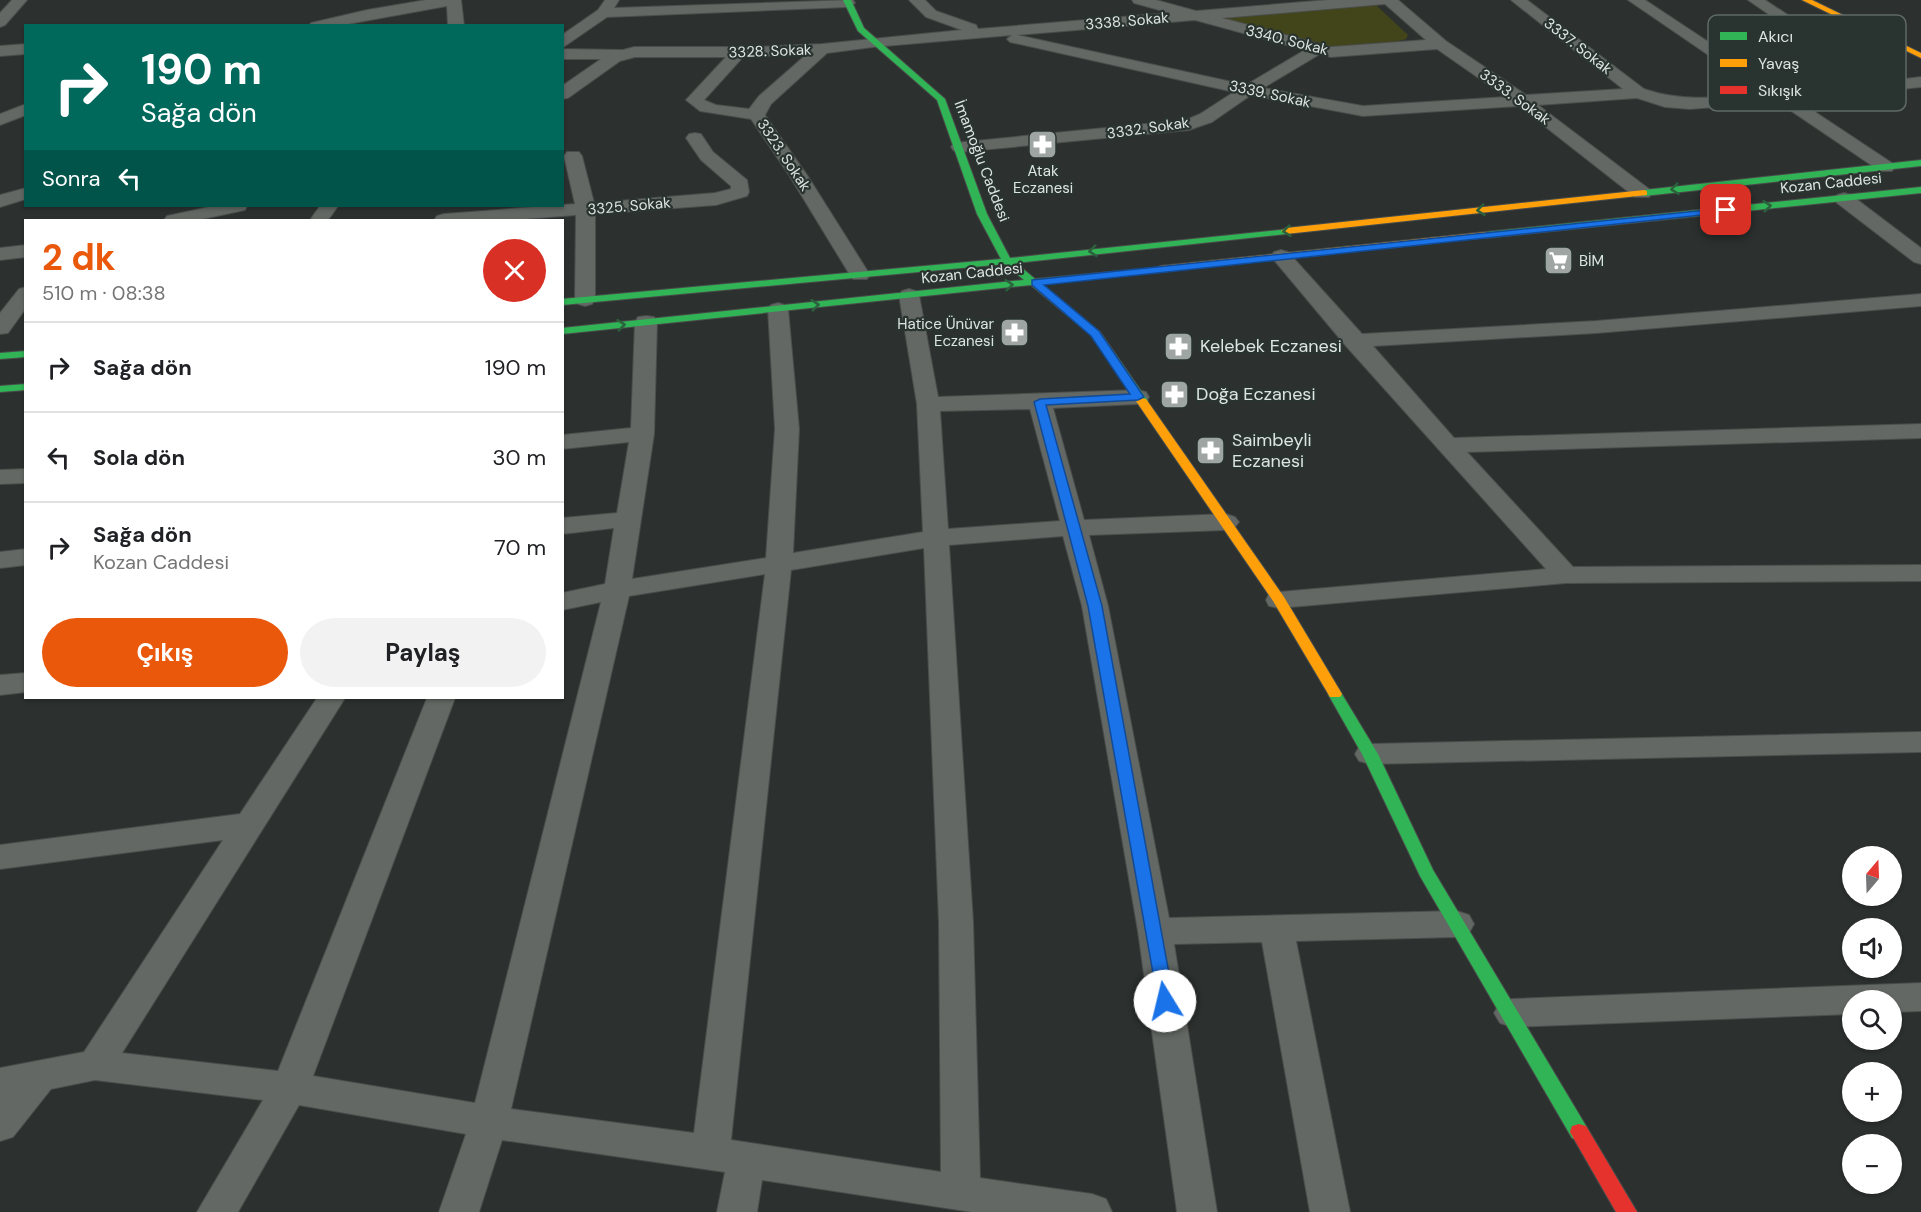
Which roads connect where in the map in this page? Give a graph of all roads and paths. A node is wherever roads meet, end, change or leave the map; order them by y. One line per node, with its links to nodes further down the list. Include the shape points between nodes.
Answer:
1 (20, 0): 20 (street)
2 (454, 0): 13 (street); 23 (street)
3 (916, 0): 24 (street, 3339. Sokak, via 942,20)
4 (1131, 0): 21 (street)
5 (1139, 0): 16 (street, 3340. Sokak)
6 (1382, 0): 16 (street, 3338. Sokak)
7 (1389, 0): 27 (street, 3333. Sokak)
8 (1518, 0): 43 (street, 3337. Sokak)
9 (1635, 0): 28 (street)
10 (1755, 0): 17 (street)
11 (1806, 0): 18 (main road)
12 (847, 1): 14 (street, via 758,12); 26 (main road, İmamoğlu Caddesi, via 861,29)
13 (418, 3): 22 (street)
14 (712, 4): 19 (street)
15 (608, 6): 19 (street); 25 (street)
16 (1194, 15): 21 (street, 3338. Sokak); 32 (street, 3340. Sokak)
17 (1778, 15)
18 (1837, 15)
19 (679, 20): 35 (street)
20 (0, 22)
21 (1100, 23): 24 (street, 3338. Sokak)
22 (325, 24)
23 (456, 24)
24 (986, 33): 26 (street, 3338. Sokak); 41 (street, 3339. Sokak)
25 (564, 41)
26 (873, 42): 30 (street, 3328. Sokak); 51 (main road, İmamoğlu Caddesi, via 940,99)
27 (1440, 44): 32 (street, 3340. Sokak, via 1349,52); 44 (street, 3333. Sokak)
28 (1708, 48)
29 (24, 49): 33 (street)
30 (822, 49): 34 (street, 3328. Sokak, via 759,46); 48 (street, 3323. Sokak, via 765,100)
31 (1906, 49): 38 (main road)
32 (1316, 50): 41 (street, 3332. Sokak)
33 (0, 51)
34 (738, 52): 35 (street, 3328. Sokak); 48 (street, via 694,100 707,108)
35 (667, 53): 37 (street, 3328. Sokak)
36 (564, 54): 37 (street, 3328. Sokak)
37 (622, 55): 42 (street)
38 (1921, 56)
39 (1921, 82): 40 (street)
40 (1906, 84)
41 (1248, 90): 44 (street, 3339. Sokak, via 1363,111); 51 (street, 3332. Sokak, via 1206,118 1189,124)
42 (564, 93)
43 (1638, 93): 44 (street, 3339. Sokak); 45 (street, via 1659,100)
44 (1522, 100): 56 (street, 3333. Sokak)
45 (1708, 103)
46 (24, 110): 49 (street)
47 (1803, 111): 54 (street)
48 (756, 115): 69 (street, 3323. Sokak)
49 (0, 120)
50 (695, 138): 61 (street, 3325. Sokak, via 707,156 740,184 741,192 716,199)
51 (960, 147): 68 (main road, İmamoğlu Caddesi, via 982,214)
52 (573, 156): 61 (street)
53 (1921, 163): 54 (main road, Kozan Caddesi)
54 (1886, 167): 56 (main road, Kozan Caddesi, one-way to 56)
55 (1921, 190): 58 (main road, Kozan Caddesi)
56 (1642, 193): 68 (main road, Kozan Caddesi, one-way to 68)
57 (24, 194): 59 (street)
58 (1844, 199): 66 (main road, Kozan Caddesi, one-way to 58); 67 (street)
59 (0, 201)
60 (227, 207): 62 (street)
61 (586, 210): 63 (street, 3325. Sokak); 73 (street)
62 (178, 219)
63 (458, 219)
64 (24, 251): 65 (street)
65 (0, 254)
66 (1281, 256): 70 (main road, Kozan Caddesi); 80 (street)
67 (1921, 258)
68 (1007, 261): 69 (main road, Kozan Caddesi); 70 (main road)
69 (860, 275): 73 (main road, Kozan Caddesi)
70 (1036, 283): 72 (main road, Kozan Caddesi, one-way to 70); 85 (main road, via 1095,334)
71 (24, 296): 78 (street)
72 (909, 296): 76 (main road, Kozan Caddesi, one-way to 72); 87 (street)
73 (585, 300): 75 (main road, Kozan Caddesi)
74 (1921, 300): 80 (street, via 1596,327)
75 (564, 302)
76 (778, 309): 77 (main road, Kozan Caddesi); 101 (street, via 787,429)
77 (646, 322): 79 (main road, Kozan Caddesi, one-way to 77); 89 (street)
78 (0, 328)
79 (564, 331)
80 (1354, 341): 91 (street)
81 (24, 354): 82 (main road)
82 (0, 356)
83 (24, 387): 84 (main road)
84 (0, 389)
85 (1138, 397): 86 (street); 95 (main road)
86 (1040, 402): 87 (street); 97 (street)
87 (928, 404): 98 (street)
88 (1921, 431): 91 (street)
89 (642, 434): 90 (street); 94 (street)
90 (564, 442)
91 (1448, 445): 103 (street)
92 (24, 476): 93 (street)
93 (0, 477)
94 (628, 519): 96 (street); 104 (street)
95 (1226, 522): 97 (street); 105 (main road)
96 (564, 526)
97 (1074, 528): 98 (street); 117 (street, via 1095,606)
98 (936, 538): 101 (street); 127 (street, via 956,922)
99 (24, 557): 100 (street)
100 (0, 560)
101 (779, 563): 104 (street); 126 (street)
102 (1921, 573): 103 (street)
103 (1566, 575): 105 (street)
104 (617, 590): 106 (street); 124 (street)
105 (1279, 600): 112 (main road)
106 (564, 602)
107 (24, 681): 108 (street)
108 (0, 685)
109 (330, 699): 113 (street)
110 (441, 699): 123 (street)
111 (1921, 742): 112 (street)
112 (1370, 754): 115 (main road, via 1426,872)
113 (247, 825): 114 (street); 120 (street)
114 (0, 857)
115 (1457, 924): 116 (street); 119 (main road)
116 (1277, 929): 117 (street); 134 (street)
117 (1155, 931): 133 (street)
118 (1921, 997): 119 (street)
119 (1512, 1013): 135 (main road)
120 (95, 1065): 121 (street); 123 (street)
121 (38, 1078): 122 (street); 125 (street)
122 (0, 1084)
123 (290, 1088): 124 (street); 129 (street)
124 (489, 1122): 126 (street); 130 (street)
125 (0, 1125)
126 (728, 1156): 127 (street); 131 (street)
127 (961, 1192): 128 (street)
128 (1032, 1207): 132 (street)
129 (217, 1212)
130 (459, 1212)
131 (737, 1212)
132 (1092, 1212)
133 (1197, 1212)
134 (1330, 1212)
135 (1627, 1212)

